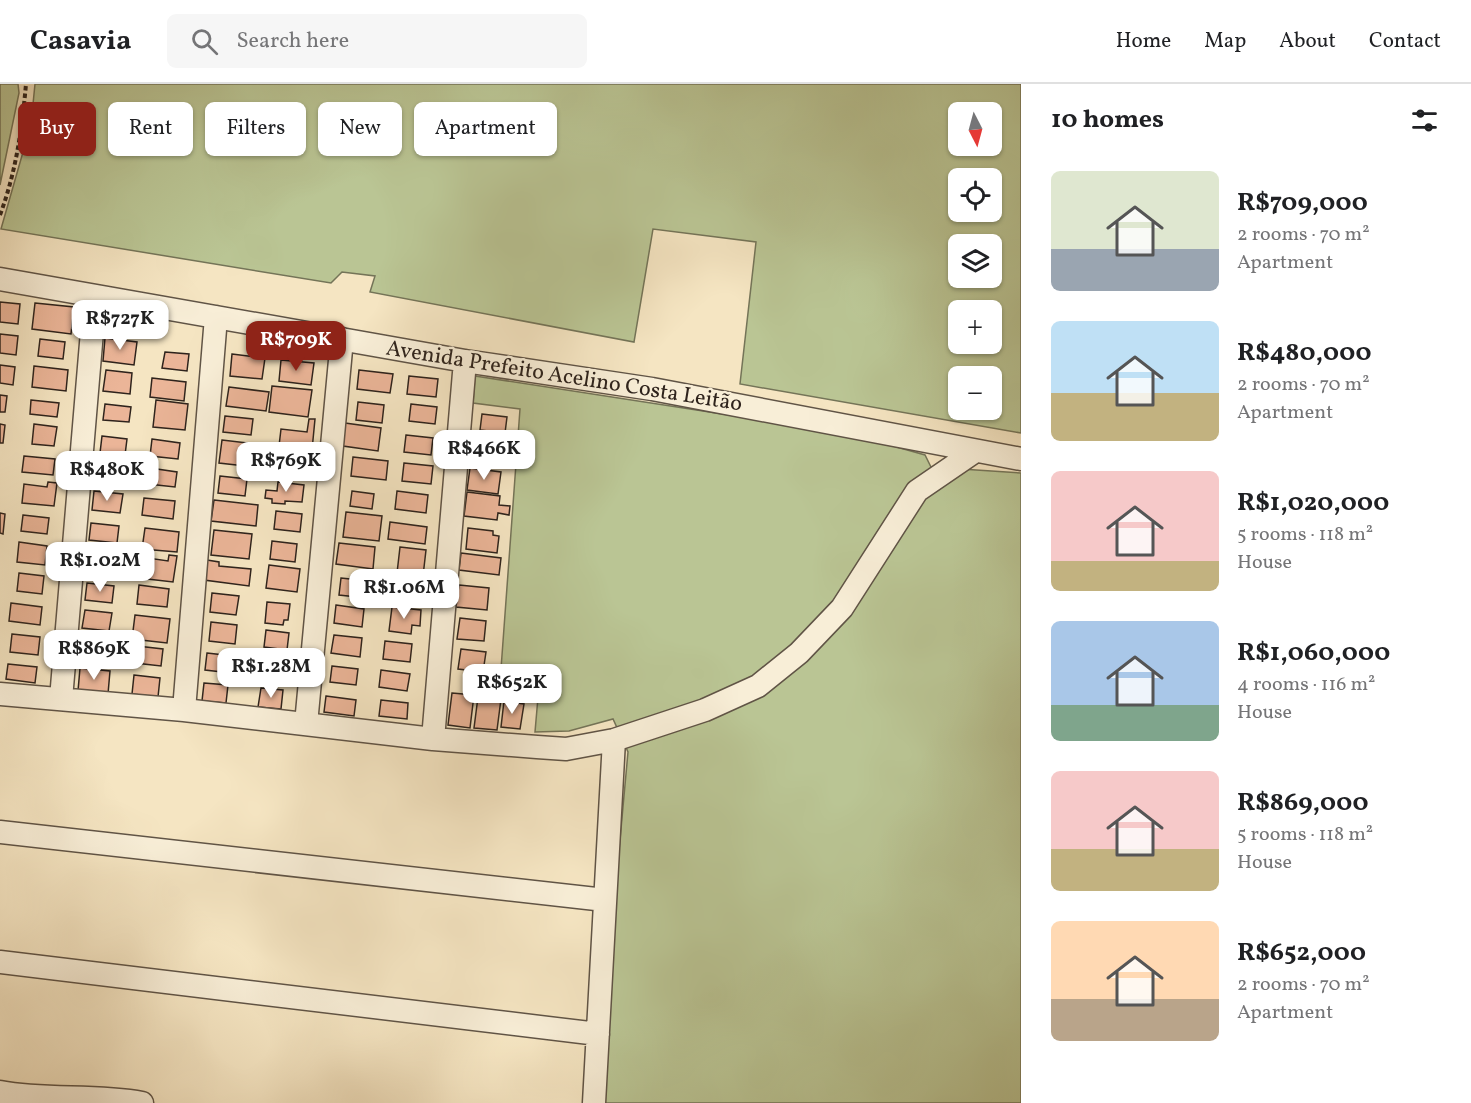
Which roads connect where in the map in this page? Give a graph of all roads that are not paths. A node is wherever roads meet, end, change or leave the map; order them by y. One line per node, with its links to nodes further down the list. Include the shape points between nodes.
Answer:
1 (0, 279): 2 (street, Avenida Prefeito Acelino Costa Leitão)
2 (95, 296): 3 (street, Avenida Prefeito Acelino Costa Leitão); 9 (street)
3 (216, 317): 4 (street, Avenida Prefeito Acelino Costa Leitão); 10 (street)
4 (342, 339): 5 (street, Avenida Prefeito Acelino Costa Leitão); 11 (street)
5 (465, 362): 6 (street, Avenida Prefeito Acelino Costa Leitão, via 652,389); 12 (street)
6 (974, 453): 7 (street, Avenida Prefeito Acelino Costa Leitão); 13 (street, via 917,491 842,608 800,653 758,686 705,710)
7 (1021, 459)
8 (0, 694): 9 (street)
9 (61, 699): 10 (street)
10 (184, 710): 11 (street)
11 (306, 724): 12 (street)
12 (433, 739): 13 (street, via 566,749)
13 (614, 740): 15 (street)
14 (0, 832): 15 (street)
15 (605, 900): 17 (street)
16 (0, 962): 17 (street)
17 (598, 1034): 20 (street)
18 (0, 1092): 19 (street, via 118,1098)
19 (142, 1103)
20 (594, 1103)

